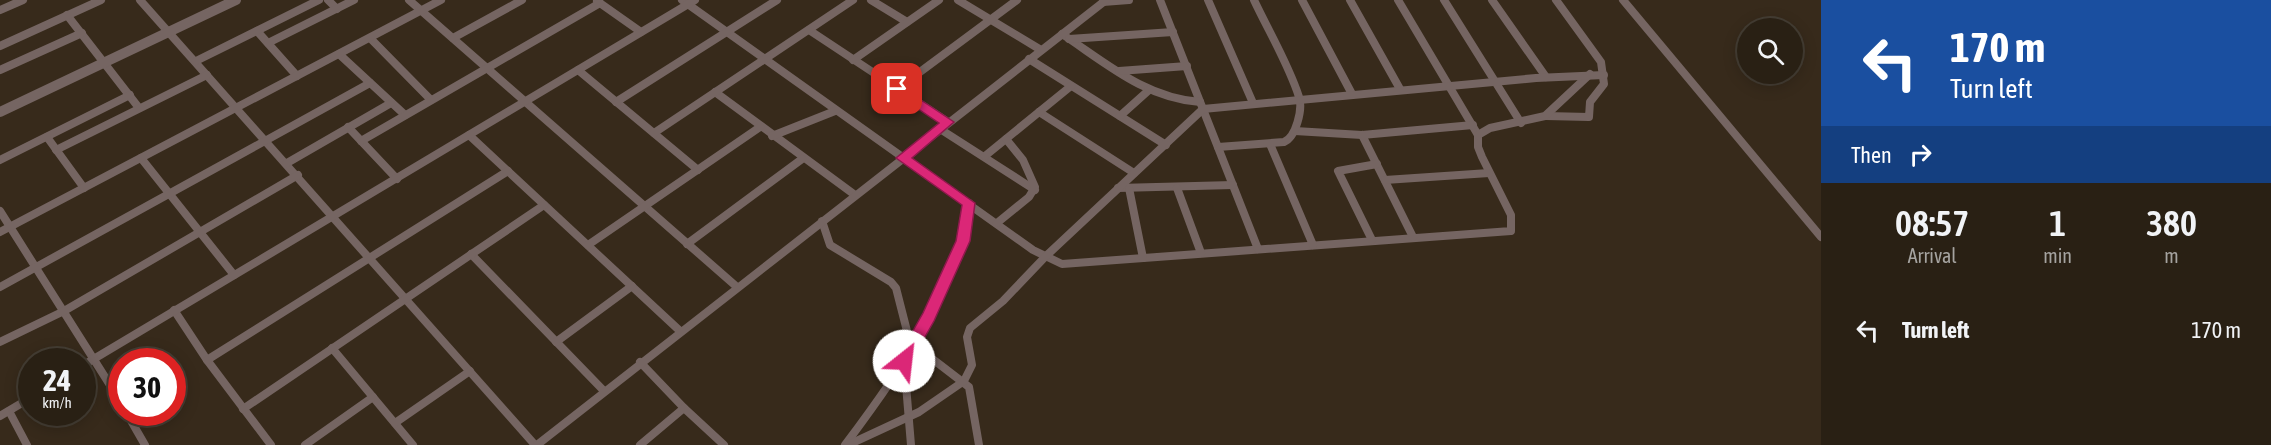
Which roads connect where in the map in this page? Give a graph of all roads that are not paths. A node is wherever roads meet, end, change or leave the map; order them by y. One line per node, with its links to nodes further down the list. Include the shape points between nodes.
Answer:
1 (23, 0): 32 (street)
2 (101, 0): 34 (street)
3 (236, 0): 39 (street)
4 (319, 0): 38 (street)
5 (328, 0): 31 (street)
6 (354, 0): 31 (street)
7 (409, 0): 33 (street)
8 (441, 0): 33 (street)
9 (522, 0): 46 (street)
10 (777, 0): 41 (street)
11 (853, 0): 37 (street)
12 (871, 0): 36 (street)
13 (939, 0): 36 (street)
14 (958, 0): 35 (street)
15 (1017, 0): 35 (street)
16 (1129, 0): 29 (street)
17 (1160, 0): 42 (street)
18 (1208, 0): 81 (street)
19 (1254, 0): 76 (street)
20 (1302, 0): 74 (street)
21 (1350, 0): 71 (street)
22 (1398, 0): 69 (street)
23 (1444, 0): 66 (street)
24 (1492, 0): 65 (street)
25 (1556, 0): 63 (street, via 1601,62)
26 (1623, 0): 144 (street)
27 (144, 1): 39 (street)
28 (688, 1): 40 (street); 41 (street)
29 (1104, 1): 44 (street)
30 (598, 2): 40 (street); 57 (street)
31 (337, 9): 47 (street)
32 (0, 10)
33 (421, 10): 45 (street); 46 (street)
34 (67, 15): 43 (street); 48 (street)
35 (991, 20): 49 (street); 70 (street)
36 (907, 22): 53 (street)
37 (809, 30): 51 (street); 53 (street)
38 (257, 31): 47 (street); 54 (street)
39 (169, 32): 54 (street); 55 (street)
40 (640, 32): 59 (street)
41 (727, 32): 51 (street); 79 (street)
42 (1173, 32): 44 (street); 56 (street)
43 (82, 33): 55 (street); 58 (street)
44 (1065, 37): 49 (street); 60 (street)
45 (370, 38): 50 (street); 77 (street)
46 (453, 38): 57 (street)
47 (268, 44): 64 (street)
48 (0, 46)
49 (1041, 50): 52 (street)
50 (339, 54): 64 (street); 67 (street)
51 (765, 59): 73 (street); 85 (street)
52 (1029, 59): 68 (street); 91 (street)
53 (853, 60): 70 (street)
54 (196, 61): 62 (street)
55 (104, 62): 75 (street); 87 (street)
56 (1186, 66): 60 (street); 82 (street)
57 (486, 69): 77 (street); 78 (street)
58 (0, 70)
59 (578, 70): 78 (street); 79 (street)
60 (1119, 72): 72 (street)
61 (1590, 74): 63 (street); 65 (street); 90 (street)
62 (207, 75): 83 (street); 84 (street)
63 (1604, 75): 90 (street, via 1603,87 1590,102 1589,117)
64 (297, 76): 84 (street)
65 (1546, 77): 66 (street)
66 (1497, 81): 69 (street); 92 (street)
67 (370, 83): 80 (street); 105 (street)
68 (1071, 86): 86 (street); 89 (street)
69 (1449, 86): 71 (street); 93 (street)
70 (897, 89): 91 (street)
71 (1400, 89): 74 (street)
72 (1149, 90): 82 (street); 89 (street)
73 (715, 92): 95 (street); 98 (street)
74 (1352, 94): 76 (street)
75 (130, 95): 83 (street); 103 (street)
76 (1300, 99): 81 (street); 97 (street)
77 (432, 100): 88 (street)
78 (525, 102): 99 (street); 135 (street)
79 (616, 102): 98 (street)
80 (391, 103): 88 (street); 94 (street)
81 (1253, 103): 82 (street)
82 (1202, 106): 108 (street); 109 (street)
83 (139, 108): 110 (street)
84 (237, 108): 105 (street); 112 (street)
85 (835, 111): 100 (street); 113 (street)
86 (1039, 111): 104 (street); 120 (street)
87 (0, 112)
88 (405, 116): 106 (street)
89 (1120, 116): 108 (street)
90 (1546, 116): 92 (street)
91 (948, 122): 96 (street)
92 (1521, 123): 102 (street, via 1488,128)
93 (1473, 125): 101 (street); 102 (street)
94 (348, 127): 106 (street); 116 (street)
95 (760, 127): 100 (street); 118 (street)
96 (940, 129): 111 (street); 113 (street)
97 (1294, 131): 101 (street); 107 (street, via 1289,140)
98 (654, 133): 118 (street)
99 (469, 135): 119 (street); 123 (street)
100 (772, 135): 114 (street)
101 (1362, 135): 117 (street)
102 (1478, 135): 121 (street)
103 (47, 137): 110 (street); 115 (street)
104 (1006, 139): 111 (street); 130 (street, via 1027,166)
105 (267, 141): 116 (street); 131 (street)
106 (361, 141): 123 (street)
107 (1270, 144): 109 (street); 148 (street)
108 (1166, 145): 120 (street)
109 (1218, 147): 125 (street)
110 (56, 150): 126 (street)
111 (985, 156): 130 (street)
112 (141, 158): 126 (street); 131 (street)
113 (903, 158): 132 (street); 133 (street)
114 (802, 159): 132 (street); 146 (street)
115 (0, 160)
116 (287, 163): 122 (street)
117 (1377, 164): 124 (street); 145 (street, via 1338,172)
118 (698, 170): 135 (street)
119 (508, 171): 134 (street); 153 (street)
120 (1134, 173): 127 (street)
121 (1489, 173): 124 (street); 143 (street, via 1512,215 1511,231)
122 (298, 176): 137 (street); 141 (street)
123 (397, 179): 137 (street)
124 (1385, 180): 143 (street)
125 (1233, 185): 129 (street); 149 (street)
126 (84, 188): 140 (street)
127 (1118, 188): 128 (street); 152 (street)
128 (1129, 188): 129 (street); 154 (street)
129 (1177, 188): 150 (street)
130 (1035, 190): 139 (street)
131 (171, 194): 141 (street); 155 (street)
132 (855, 195): 138 (street)
133 (969, 203): 139 (street); 166 (street, via 963,241)
134 (544, 205): 147 (street); 151 (street)
135 (643, 207): 146 (street); 147 (street)
136 (0, 211): 140 (street)
137 (333, 217): 153 (street); 156 (street)
138 (822, 221): 159 (street); 172 (street, via 830,245 895,286 908,335)
139 (997, 223): 152 (street)
140 (10, 227): 142 (street); 155 (street)
141 (200, 230): 156 (street); 162 (street)
142 (0, 232)
143 (1413, 237): 145 (street)
144 (1821, 237)
145 (1372, 240): 148 (street)
146 (687, 244): 159 (street)
147 (588, 245): 157 (street)
148 (1314, 245): 149 (street)
149 (1258, 249): 150 (street)
150 (1201, 253): 154 (street)
151 (471, 254): 160 (street); 165 (street)
152 (1045, 257): 154 (street, via 1062,264); 176 (street, via 970,328 972,365)
153 (369, 258): 160 (street); 171 (street)
154 (1143, 258)
155 (36, 268): 158 (street); 162 (street)
156 (234, 275): 161 (street)
157 (632, 286): 163 (street); 165 (street)
158 (0, 287)
159 (737, 287): 163 (street)
160 (406, 298): 168 (street); 174 (street)
161 (174, 310): 169 (street); 171 (street)
162 (64, 311): 164 (street); 167 (street)
163 (680, 331): 173 (street)
164 (0, 342)
165 (556, 342): 177 (street)
166 (913, 344): 172 (street); 176 (street)
167 (88, 348)
168 (332, 348): 178 (street); 181 (street)
169 (96, 357)
170 (96, 360): 175 (street)
171 (207, 360): 181 (street)
172 (904, 361): 183 (street); 194 (street)
173 (640, 362): 177 (street); 180 (street)
174 (470, 371): 184 (street); 192 (street)
175 (108, 380)
176 (964, 381): 183 (street); 196 (street, via 972,396)
177 (604, 391): 192 (street)
178 (373, 397): 184 (street); 190 (street)
179 (18, 406): 182 (street)
180 (684, 408): 186 (street); 193 (street)
181 (243, 409): 189 (street)
182 (4, 414): 187 (street)
183 (909, 417): 194 (street); 195 (street)
184 (395, 423): 191 (street)
185 (134, 426): 188 (street)
186 (720, 444)
187 (27, 445)
188 (145, 445)
189 (271, 445)
190 (305, 445)
191 (413, 445)
192 (536, 445)
193 (640, 445)
194 (846, 445)
195 (911, 445)
196 (979, 445)

